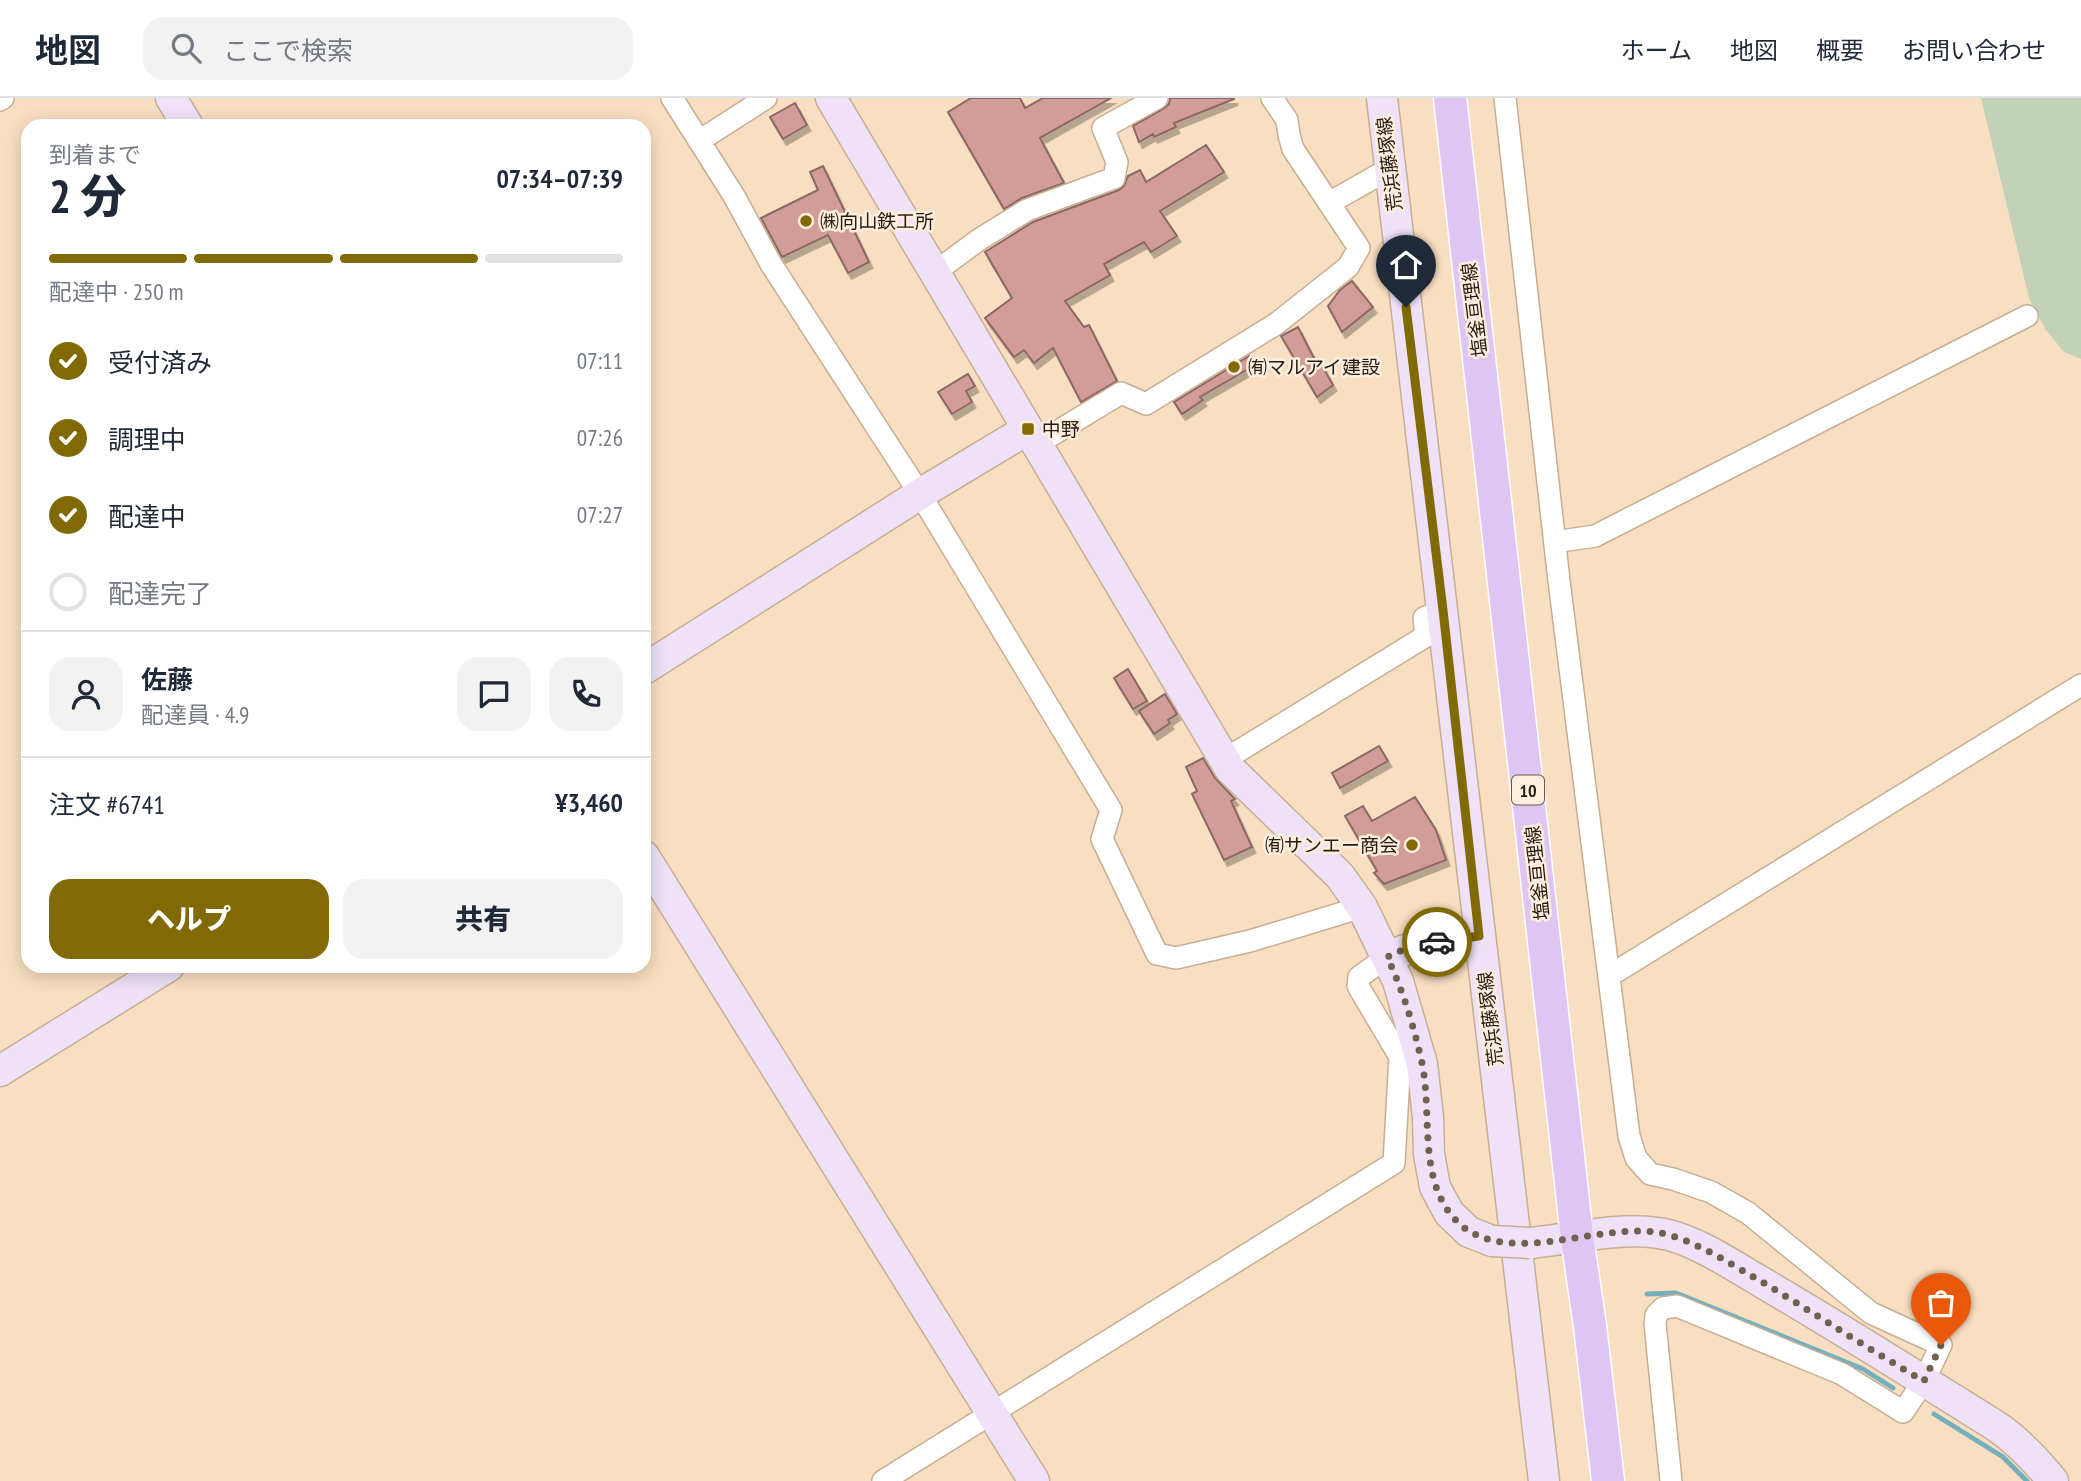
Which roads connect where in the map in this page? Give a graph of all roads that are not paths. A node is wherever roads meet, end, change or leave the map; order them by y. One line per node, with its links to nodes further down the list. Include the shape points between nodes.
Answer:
1 (171, 98): 10 (street)
2 (672, 98): 11 (street)
3 (766, 98): 11 (street)
4 (831, 98): 14 (street)
5 (1157, 98): 14 (street, via 1103,128 1117,162 1114,178 1027,210)
6 (1272, 98): 13 (street, via 1287,120 1293,149)
7 (1382, 98): 12 (street, 荒浜藤塚線)
8 (1450, 98): 30 (main road, 塩釜亘理線 / 10)
9 (1504, 98): 18 (street)
10 (184, 119)
11 (699, 141): 17 (street, via 771,264)
12 (1389, 169): 13 (street); 19 (street, 荒浜藤塚線)
13 (1329, 203): 16 (street, via 1359,248 1348,267 1276,324 1146,404 1121,393)
14 (935, 272): 16 (street)
15 (2026, 316): 18 (street, via 1595,536)
16 (1033, 437): 17 (street); 22 (street)
17 (920, 494): 20 (street); 24 (street, via 1111,810 1102,839 1157,954 1176,958)
18 (1555, 542): 28 (street)
19 (1443, 610): 22 (street, via 1424,618 1426,635); 25 (street, 荒浜藤塚線)
20 (651, 665)
21 (2081, 685): 28 (street)
22 (1224, 760): 24 (street, via 1340,876)
23 (651, 867): 32 (street)
24 (1362, 907): 26 (street)
25 (1479, 936): 26 (street, via 1430,943); 35 (street, 荒浜藤塚線)
26 (1387, 957): 30 (street, bridge, via 1422,1064 1429,1154 1435,1187 1449,1213 1469,1233 1492,1241 1530,1243); 32 (street, via 1359,977 1358,986 1400,1057 1394,1163)
27 (158, 973): 29 (street)
28 (1609, 976): 31 (street, via 1629,1136 1636,1158 1650,1174 1711,1192 1748,1213 1871,1312 1941,1345)
29 (0, 1071)
30 (1577, 1237): 31 (street, via 1634,1231 1683,1240 1730,1263); 36 (main road, 塩釜亘理線 / 10)
31 (1924, 1381): 37 (street, via 1903,1412 1842,1374 1677,1306 1663,1308 1655,1324); 38 (street, via 2012,1437)
32 (991, 1412): 33 (street); 34 (street)
33 (883, 1481)
34 (1034, 1481)
35 (1544, 1481)
36 (1608, 1481)
37 (1671, 1481)
38 (2053, 1481)

